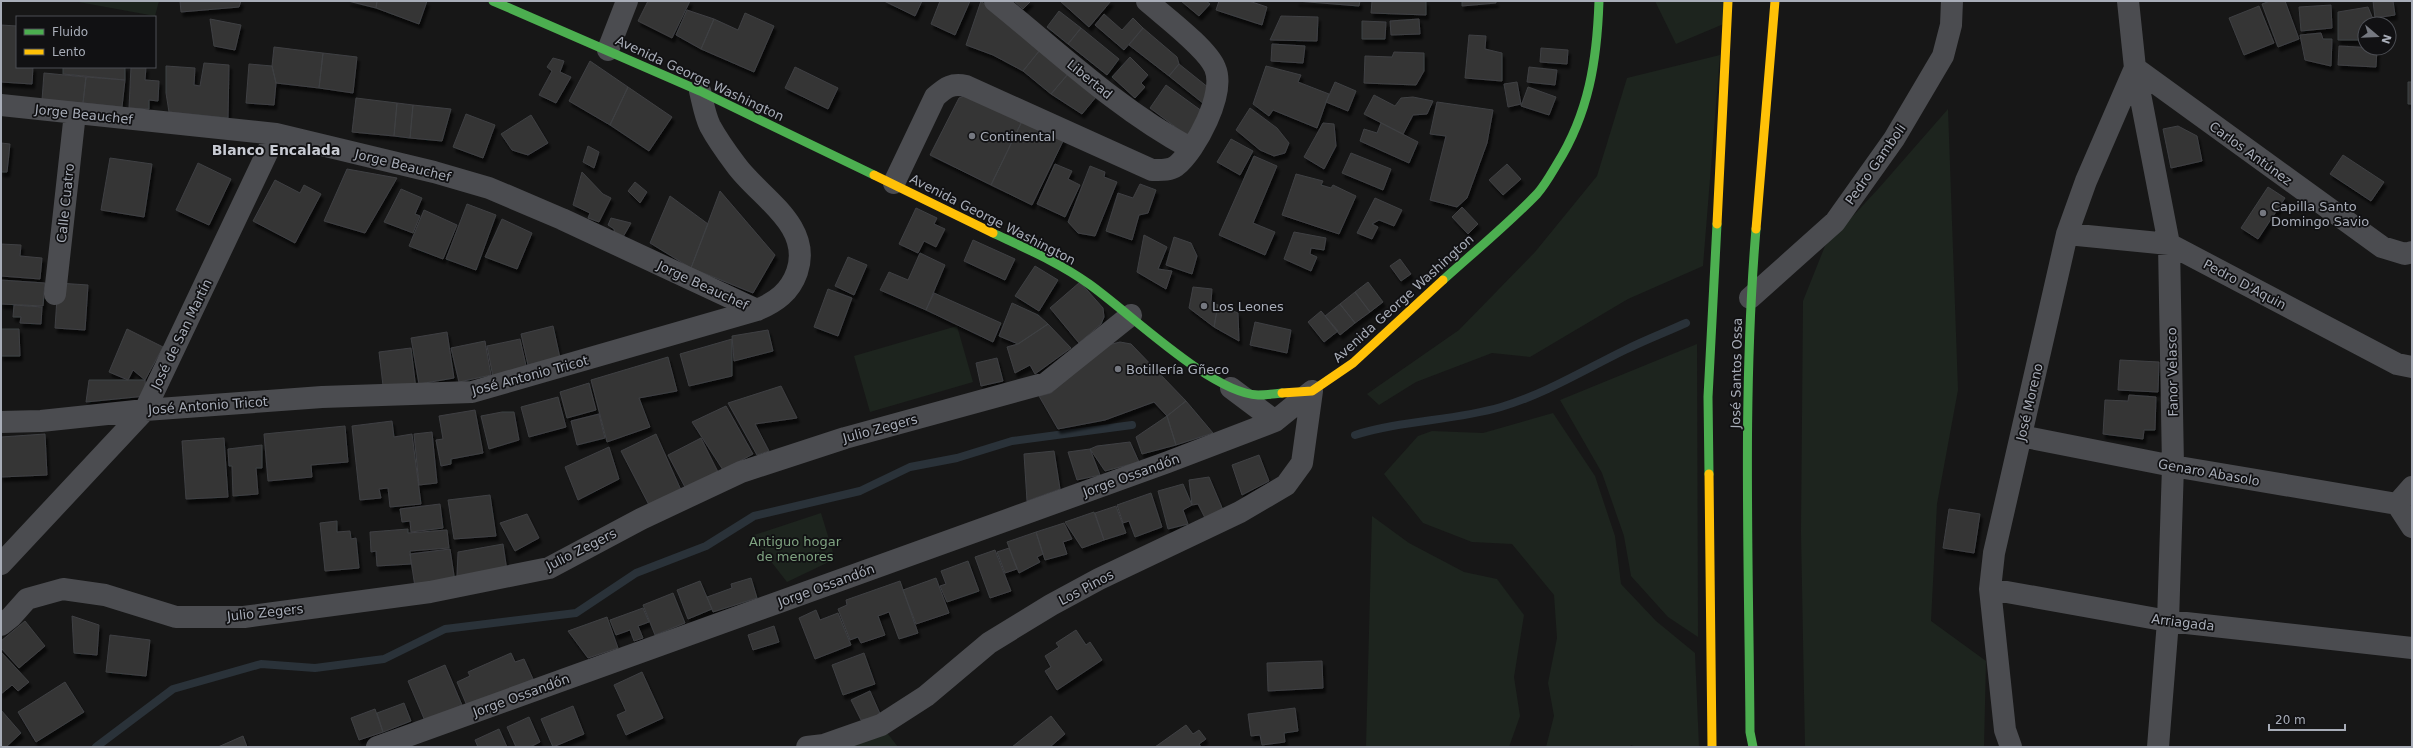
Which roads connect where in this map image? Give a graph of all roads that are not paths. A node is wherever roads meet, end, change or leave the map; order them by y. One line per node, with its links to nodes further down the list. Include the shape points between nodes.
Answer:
1 (493, 1): 10 (main road, Avenida George Washington)
2 (627, 1): 10 (street)
3 (995, 1): 16 (street, Libertad, via 1117,100 1163,134)
4 (1148, 1): 16 (street, via 1207,55 1215,67 1218,88 1216,101)
5 (1599, 1): 27 (main road, Avenida George Washington, via 1598,28 1587,101 1560,162 1538,193 1353,364)
6 (1728, 1): 43 (main road, José Santos Ossa, via 1708,397)
7 (1775, 1): 22 (main road, José Santos Ossa)
8 (1952, 1): 22 (street, Pedro Gamboli, via 1951,25 1943,56 1894,139 1834,222)
9 (2128, 1): 11 (street, Fanor Velasco)
10 (608, 50): 12 (main road, Avenida George Washington)
11 (2135, 68): 18 (street, José Moreno, via 2086,181); 19 (street, Fanor Velasco); 20 (street, Carlos Antúnez, via 2382,248 2405,254)
12 (700, 91): 17 (main road, Avenida George Washington); 23 (street, José Antonio Tricot, via 710,126 737,166 784,216 798,240 801,260 786,293 774,303)
13 (1, 105): 14 (street, Jorge Beauchef)
14 (75, 113): 15 (street, Jorge Beauchef); 21 (street, Calle Cuatro)
15 (276, 134): 23 (street, Jorge Beauchef, via 490,188 562,218); 28 (street, José de San Martín)
16 (1190, 148): 17 (street, via 1176,166 1166,170 1152,170 966,86 954,83 935,97)
17 (894, 183): 24 (main road, Avenida George Washington, via 1037,254 1088,283)
18 (2067, 234): 19 (street, Pedro D'Aquin); 31 (street, José Moreno)
19 (2170, 244): 25 (street, Pedro D'Aquin, via 2397,364); 32 (street, Fanor Velasco)
20 (2412, 252)
21 (55, 294)
22 (1750, 298): 44 (main road, José Santos Ossa, via 1747,402 1750,732)
23 (757, 310): 28 (street, José Antonio Tricot, via 472,392 322,397)
24 (1131, 315): 26 (main road, Avenida George Washington, via 1192,366); 39 (street, Julio Zegers, via 1046,383 845,438 741,472 641,519 549,568 430,592 244,617 176,617 105,595 63,588 27,598)
25 (2412, 367)
26 (1228, 386): 27 (main road, Avenida George Washington, via 1257,395); 29 (street)
27 (1312, 391): 29 (street, Jorge Ossandón); 42 (street, Los Pinos, via 1302,463 1286,485 1240,512 1099,579 1051,605 989,643 926,696 881,725 824,745)
28 (144, 410): 30 (street, José Antonio Tricot, via 40,421); 36 (street, José de San Martín)
29 (1275, 421): 41 (street, Jorge Ossandón)
30 (1, 422)
31 (2021, 436): 32 (street, Genaro Abasolo); 37 (street, José Moreno, via 1994,553)
32 (2173, 466): 34 (street, Genaro Abasolo); 38 (street, Fanor Velasco)
33 (2412, 487): 34 (street)
34 (2397, 504): 35 (street)
35 (2412, 527)
36 (1, 564)
37 (1990, 589): 38 (street, Arriagada); 45 (street, José Moreno, via 2005,730)
38 (2168, 621): 40 (street, Arriagada); 46 (street, Fanor Velasco)
39 (1, 625)
40 (2412, 648)
41 (376, 747)
42 (807, 747)
43 (1712, 747)
44 (1753, 747)
45 (2011, 747)
46 (2158, 747)

